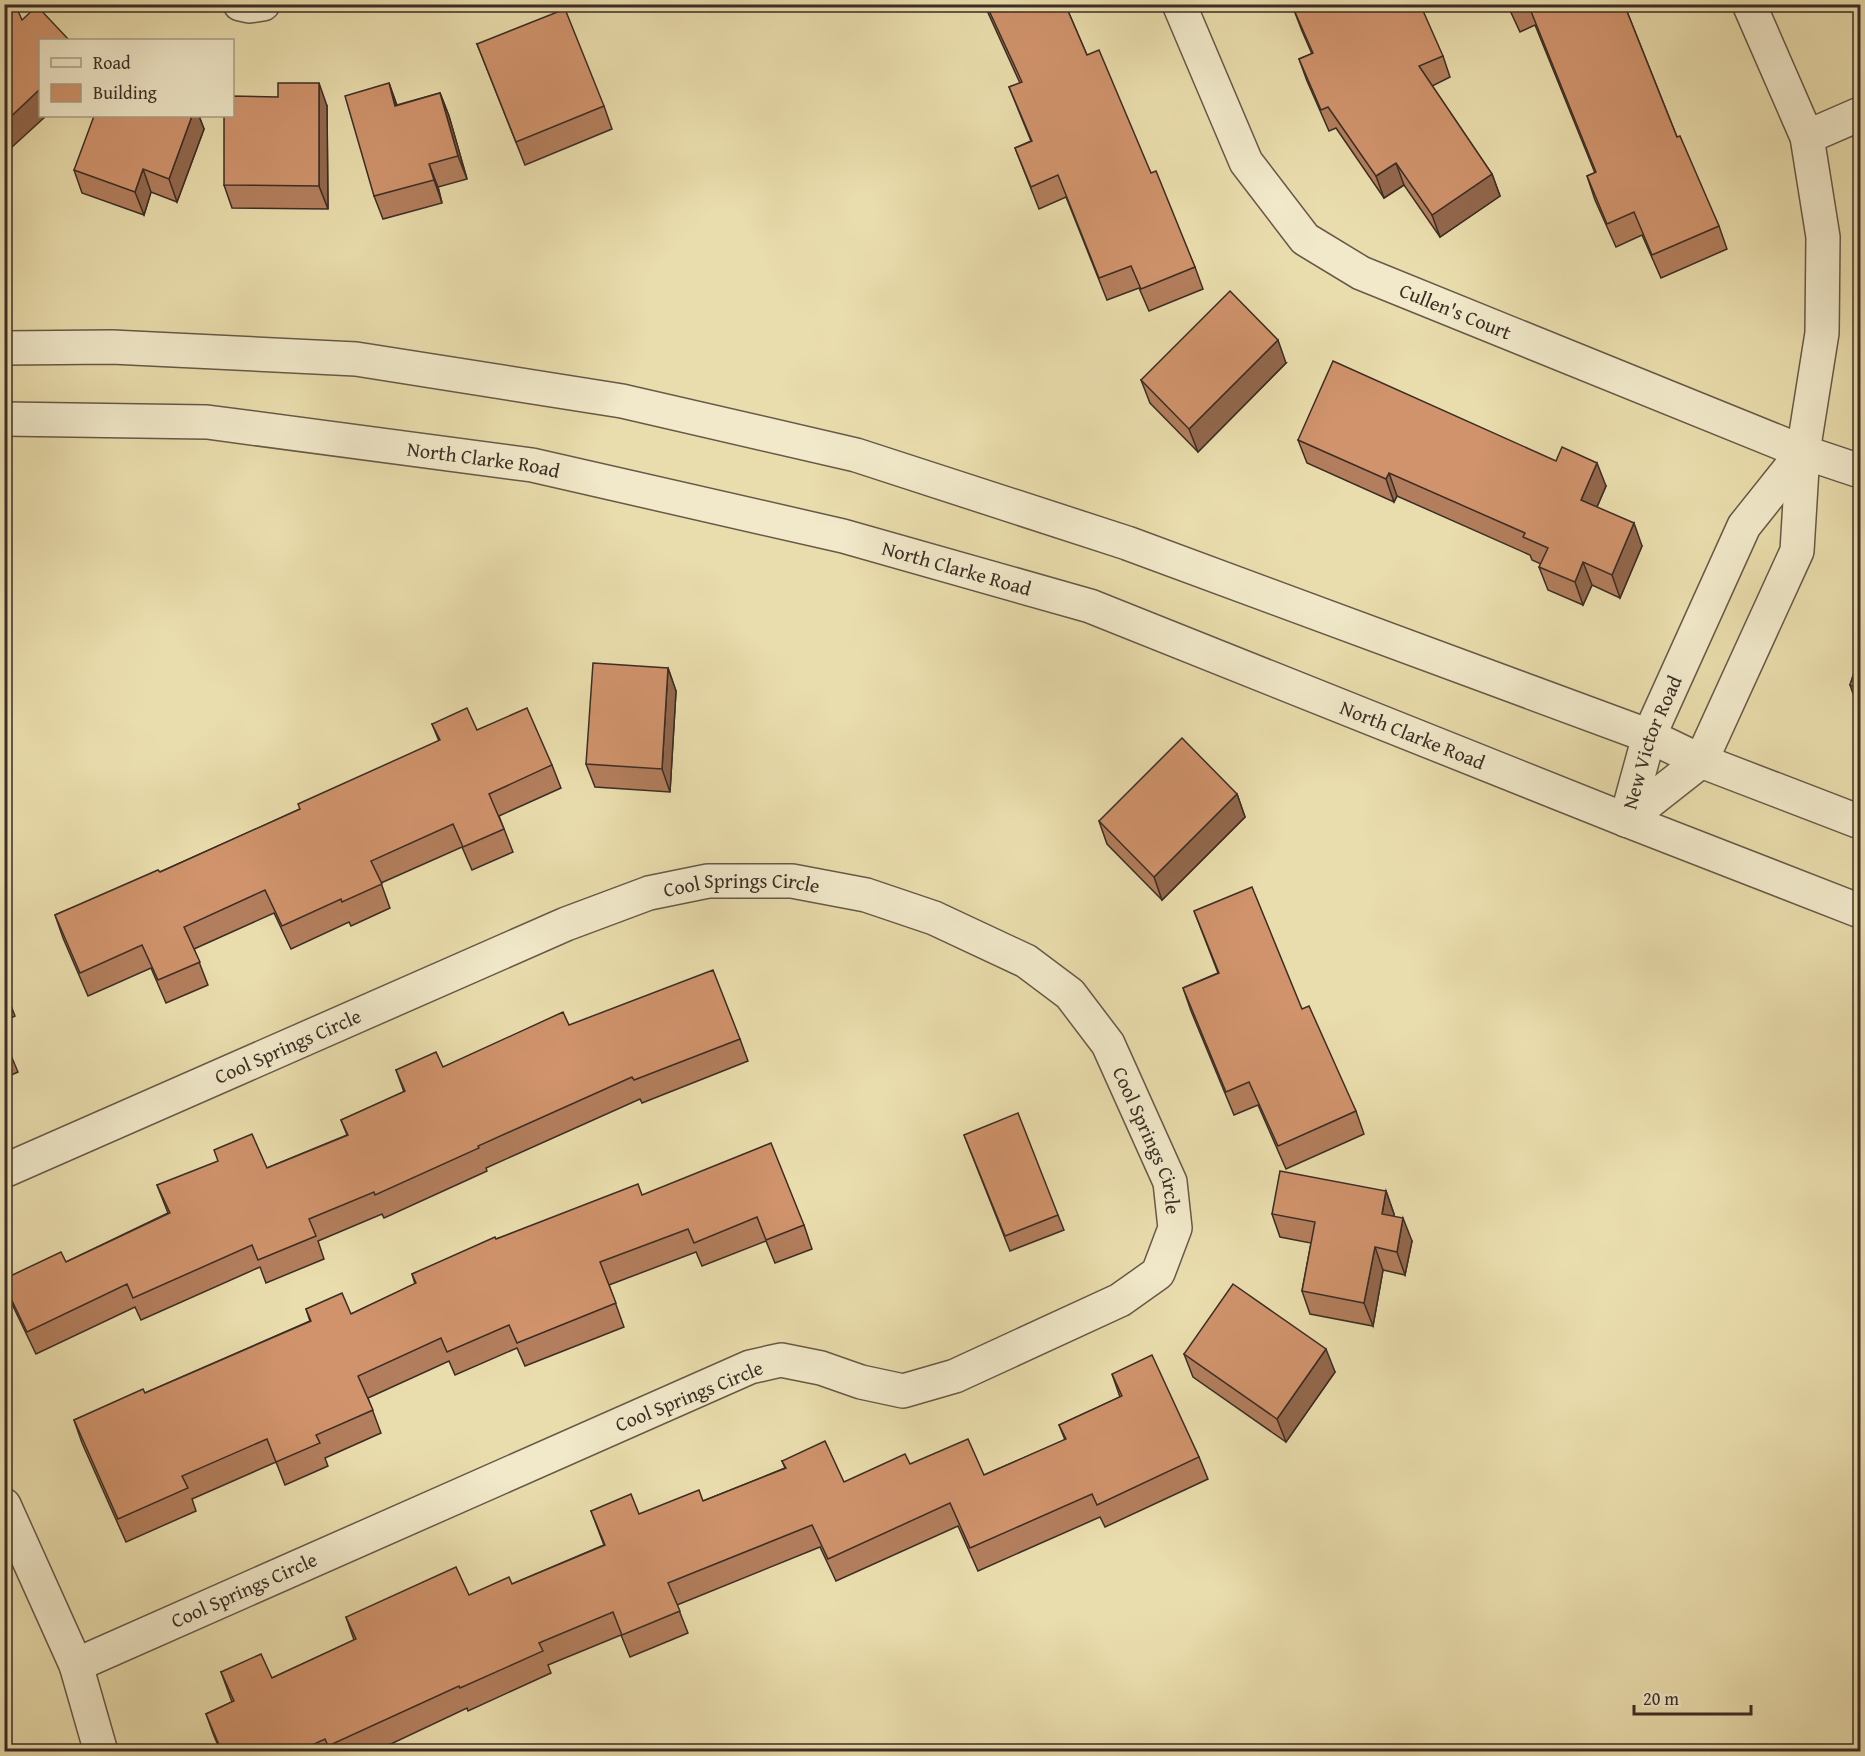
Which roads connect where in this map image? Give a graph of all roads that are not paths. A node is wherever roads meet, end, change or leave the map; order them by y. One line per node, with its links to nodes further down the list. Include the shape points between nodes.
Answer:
1 (240, 4): 2 (street)
2 (263, 4)
3 (1179, 4): 9 (street, Cullen's Court, via 1246,162 1305,238 1361,273)
4 (1749, 4): 6 (street, New Victor Road)
5 (1860, 114): 6 (street)
6 (1807, 137): 9 (street, New Victor Road, via 1823,237 1822,333)
7 (4, 348): 11 (street, via 112,347 356,359 622,401 856,455 1127,543)
8 (4, 419): 13 (street, North Clarke Road, via 207,422 532,465 843,536 1090,606)
9 (1803, 452): 10 (street, Cullen's Court); 11 (street, New Victor Road, via 1744,526); 12 (street, New Victor Road, via 1797,551)
10 (1860, 471)
11 (1649, 736): 12 (street); 13 (street, New Victor Road)
12 (1701, 761): 13 (street, New Victor Road); 14 (street)
13 (1626, 820): 15 (street, North Clarke Road)
14 (1860, 822)
15 (1860, 911)
16 (4, 1170): 18 (street, Cool Springs Circle, via 597,912 649,893 708,881 792,881 866,895 933,918 1026,961 1070,994 1108,1044 1170,1182 1175,1228 1158,1273 1120,1300 955,1376 903,1390 781,1360 750,1367)
17 (4, 1505): 18 (street)
18 (76, 1665): 19 (street)
19 (102, 1752)

